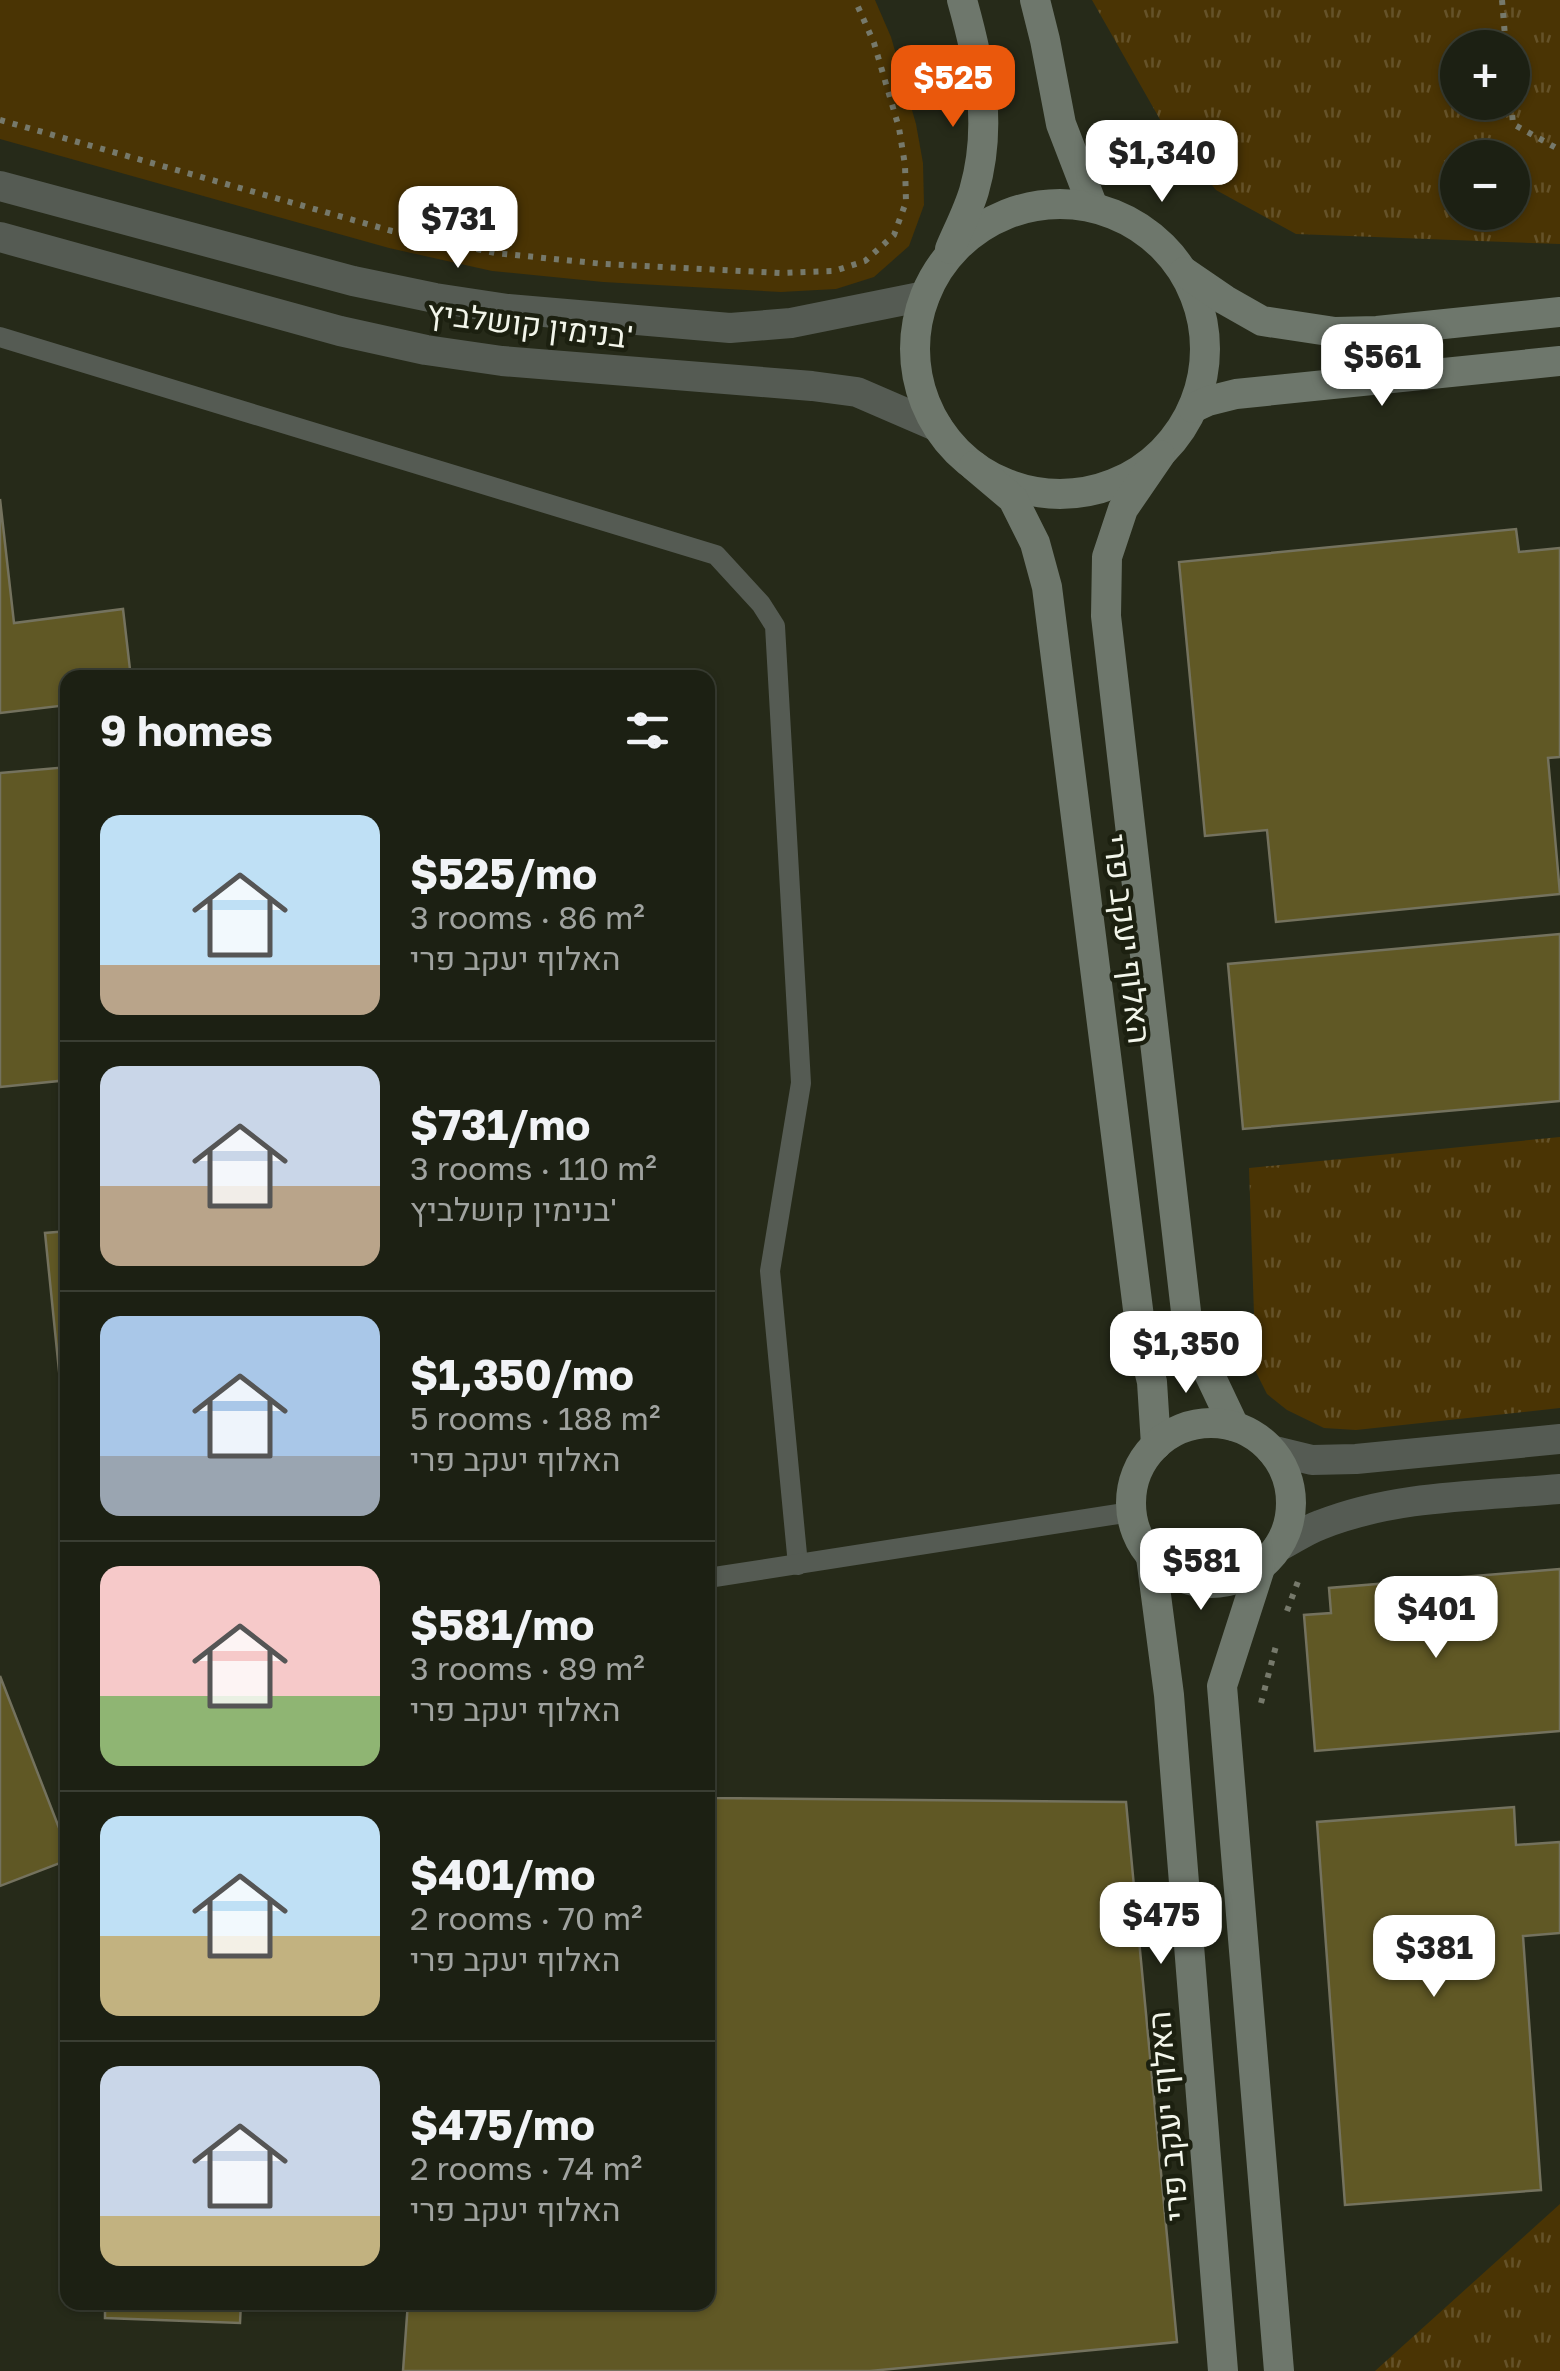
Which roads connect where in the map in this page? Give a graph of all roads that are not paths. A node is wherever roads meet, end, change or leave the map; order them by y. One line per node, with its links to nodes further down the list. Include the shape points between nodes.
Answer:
1 (962, 0): 6 (street, via 977,53 983,143 974,192)
2 (1035, 0): 4 (street, via 1061,124)
3 (0, 186): 8 (street, בנימין קושלביץ', via 353,280 508,309 730,328)
4 (1093, 207): 6 (street, via 1060,203 996,218); 7 (street, via 1145,230)
5 (0, 237): 13 (street, בנימין קושלביץ', via 426,350 857,392)
6 (945, 260): 8 (street)
7 (1184, 272): 9 (street, via 1262,321 1335,332); 12 (street, via 1205,338)
8 (925, 296): 13 (street, via 916,363)
9 (1560, 312)
10 (0, 338): 24 (lane, via 716,555 761,604 775,626 801,1083 770,1272)
11 (1560, 360): 12 (street, via 1236,394)
12 (1193, 408): 14 (street)
13 (938, 427): 15 (street)
14 (1160, 454): 15 (street, via 1133,475 1069,494 1035,493); 16 (street, האלוף יעקב פרי, via 1123,509 1107,558 1106,616 1188,1329)
15 (974, 466): 18 (street, האלוף יעקב פרי, via 1013,499 1047,587)
16 (1234, 1426): 18 (street, via 1195,1424); 19 (street)
17 (1560, 1439): 19 (street, via 1356,1459 1312,1460)
18 (1156, 1444): 21 (street, via 1140,1464)
19 (1270, 1450): 23 (street, via 1291,1495 1289,1522)
20 (1560, 1490): 23 (street, via 1389,1506 1318,1525)
21 (1131, 1512): 22 (street); 24 (lane)
22 (1151, 1557): 23 (street, via 1191,1581 1216,1584 1239,1579); 27 (street, האלוף יעקב פרי, via 1169,1695)
23 (1269, 1557): 26 (street, via 1222,1686)
24 (798, 1565): 25 (lane)
25 (715, 1577)
26 (1279, 2370)
27 (1223, 2371)

